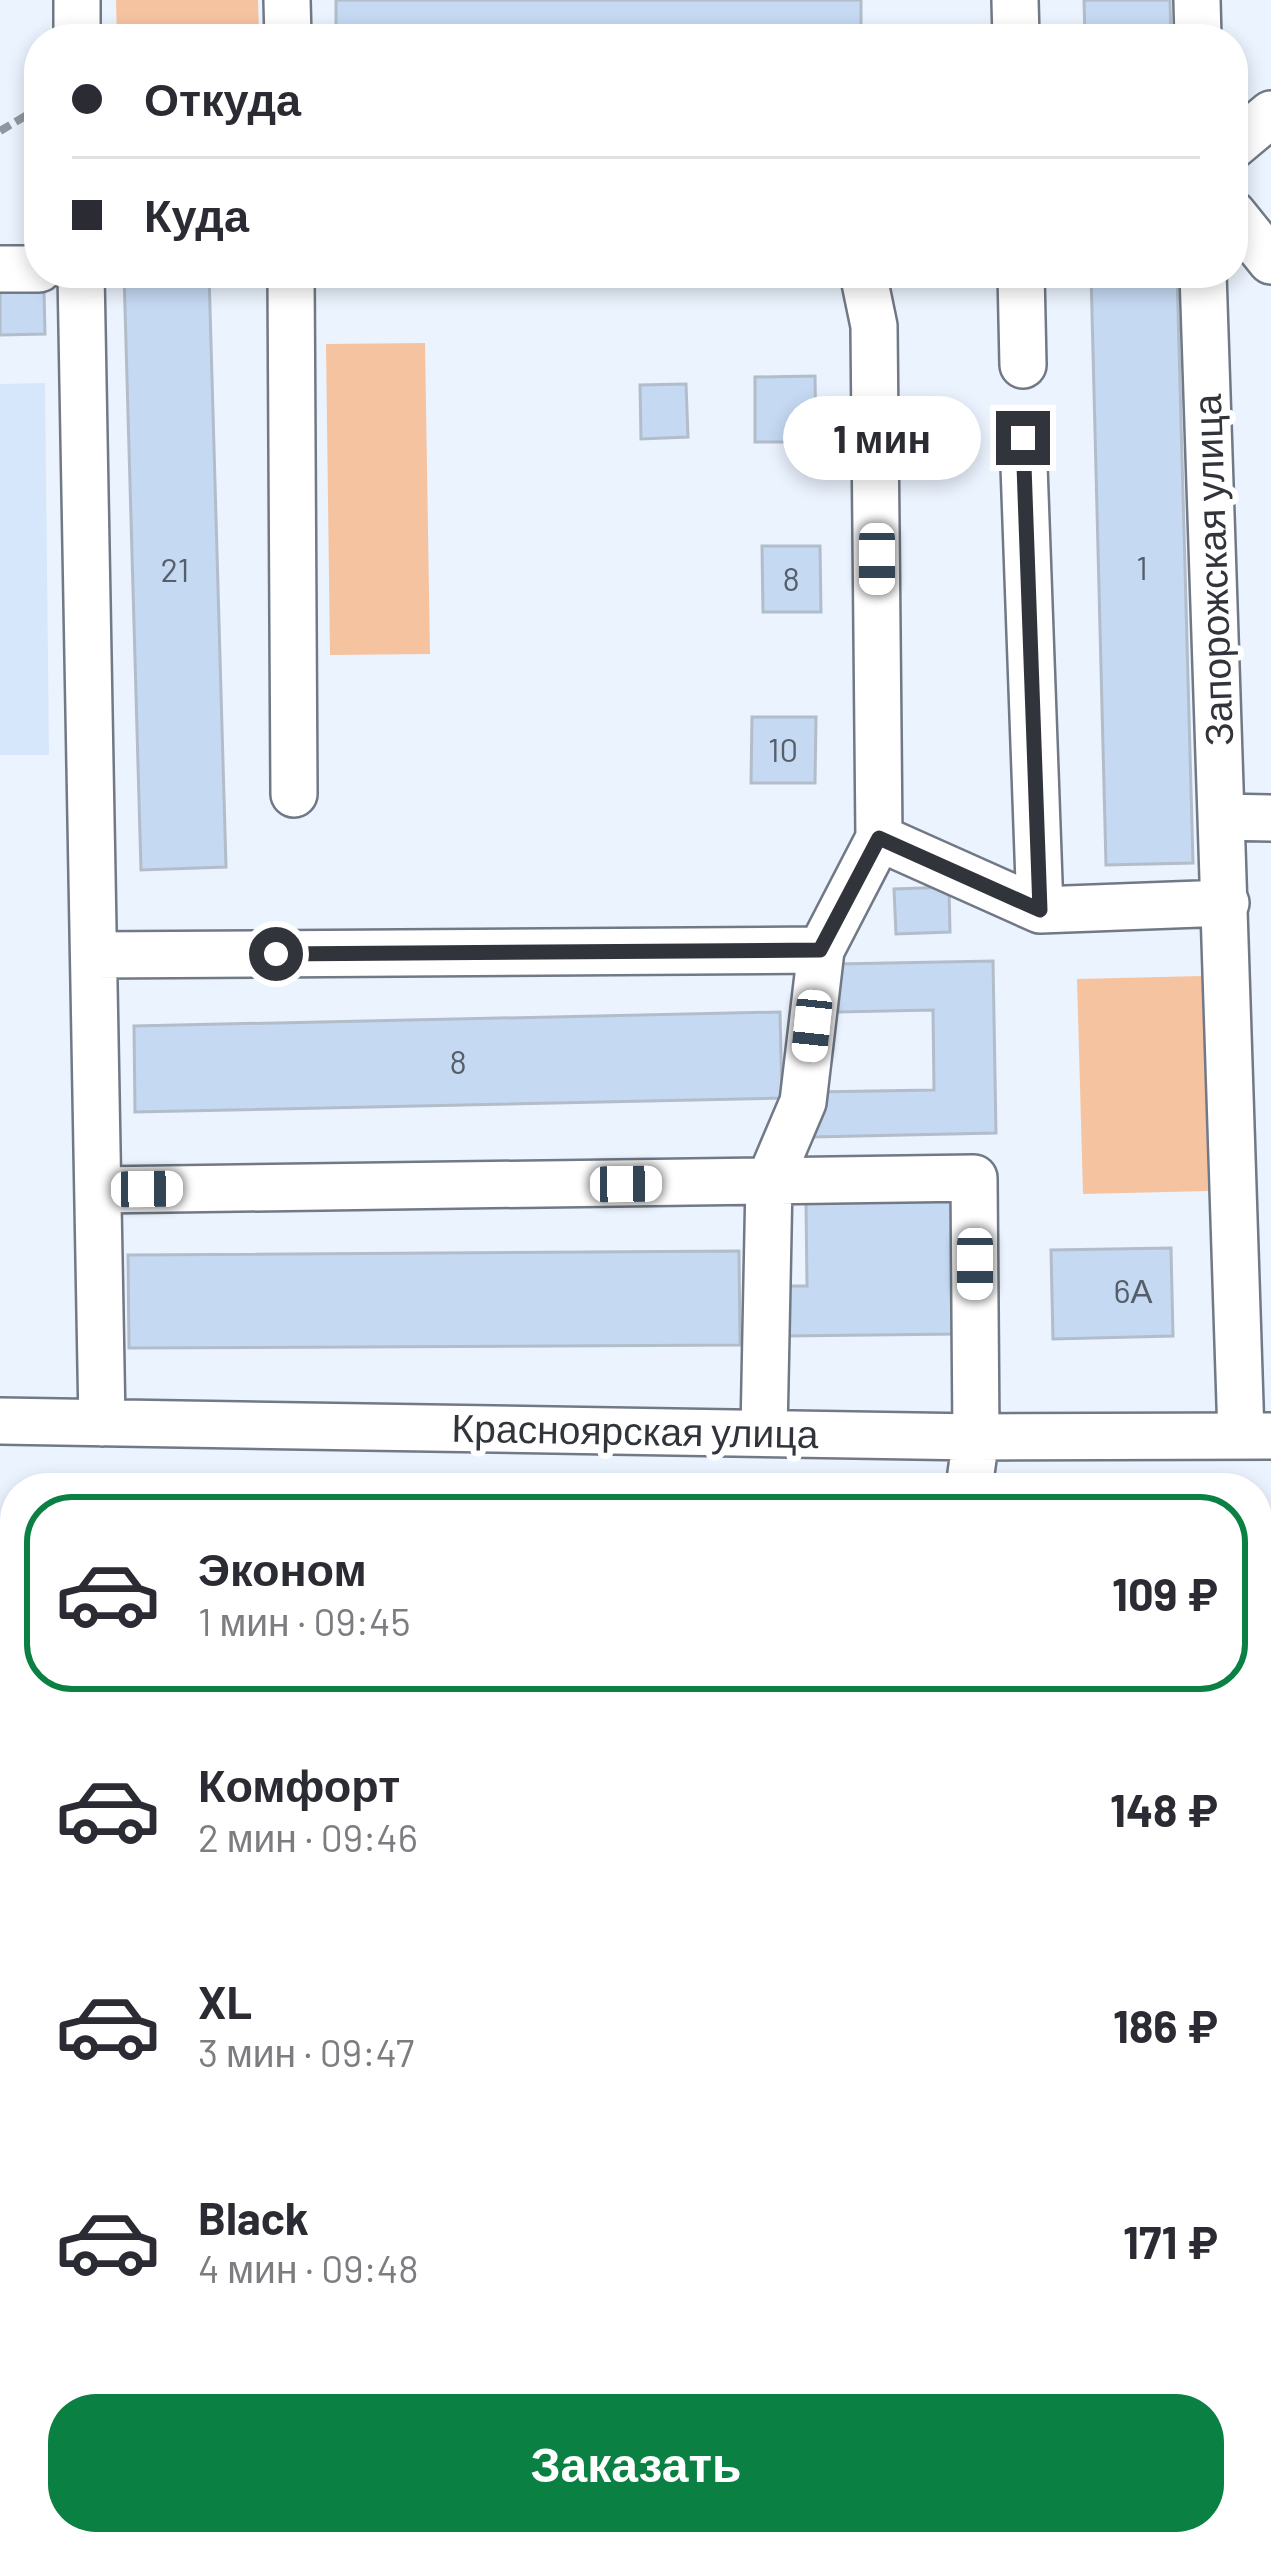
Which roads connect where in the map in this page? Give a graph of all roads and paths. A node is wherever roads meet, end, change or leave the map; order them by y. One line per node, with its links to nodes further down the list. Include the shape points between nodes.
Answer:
1 (1271, 114): 2 (street)
2 (1248, 133)
3 (1248, 233): 4 (street)
4 (1271, 261)
5 (81, 288): 19 (street)
6 (291, 288): 12 (street)
7 (865, 288): 15 (street, via 874,326)
8 (1021, 288): 10 (street)
9 (1203, 288): 13 (street, Запорожская улица)
10 (1023, 365)
11 (1023, 438): 17 (street)
12 (294, 794)
13 (1221, 817): 14 (street); 16 (street, Запорожская улица)
14 (1271, 818)
15 (879, 838): 17 (street); 18 (street)
16 (1226, 903): 17 (street); 25 (street, Запорожская улица)
17 (1040, 910)
18 (820, 950): 19 (street); 20 (street, via 803,1102)
19 (94, 955): 21 (street)
20 (769, 1182): 21 (street); 24 (street); 26 (street, via 974,1178)
21 (99, 1190): 23 (street)
22 (0, 1421): 23 (street, Красноярская улица)
23 (102, 1424): 24 (street, Красноярская улица)
24 (764, 1432): 26 (street, Красноярская улица)
25 (1256, 1436): 26 (street, Красноярская улица)
26 (976, 1437): 27 (street)
27 (971, 1473)

